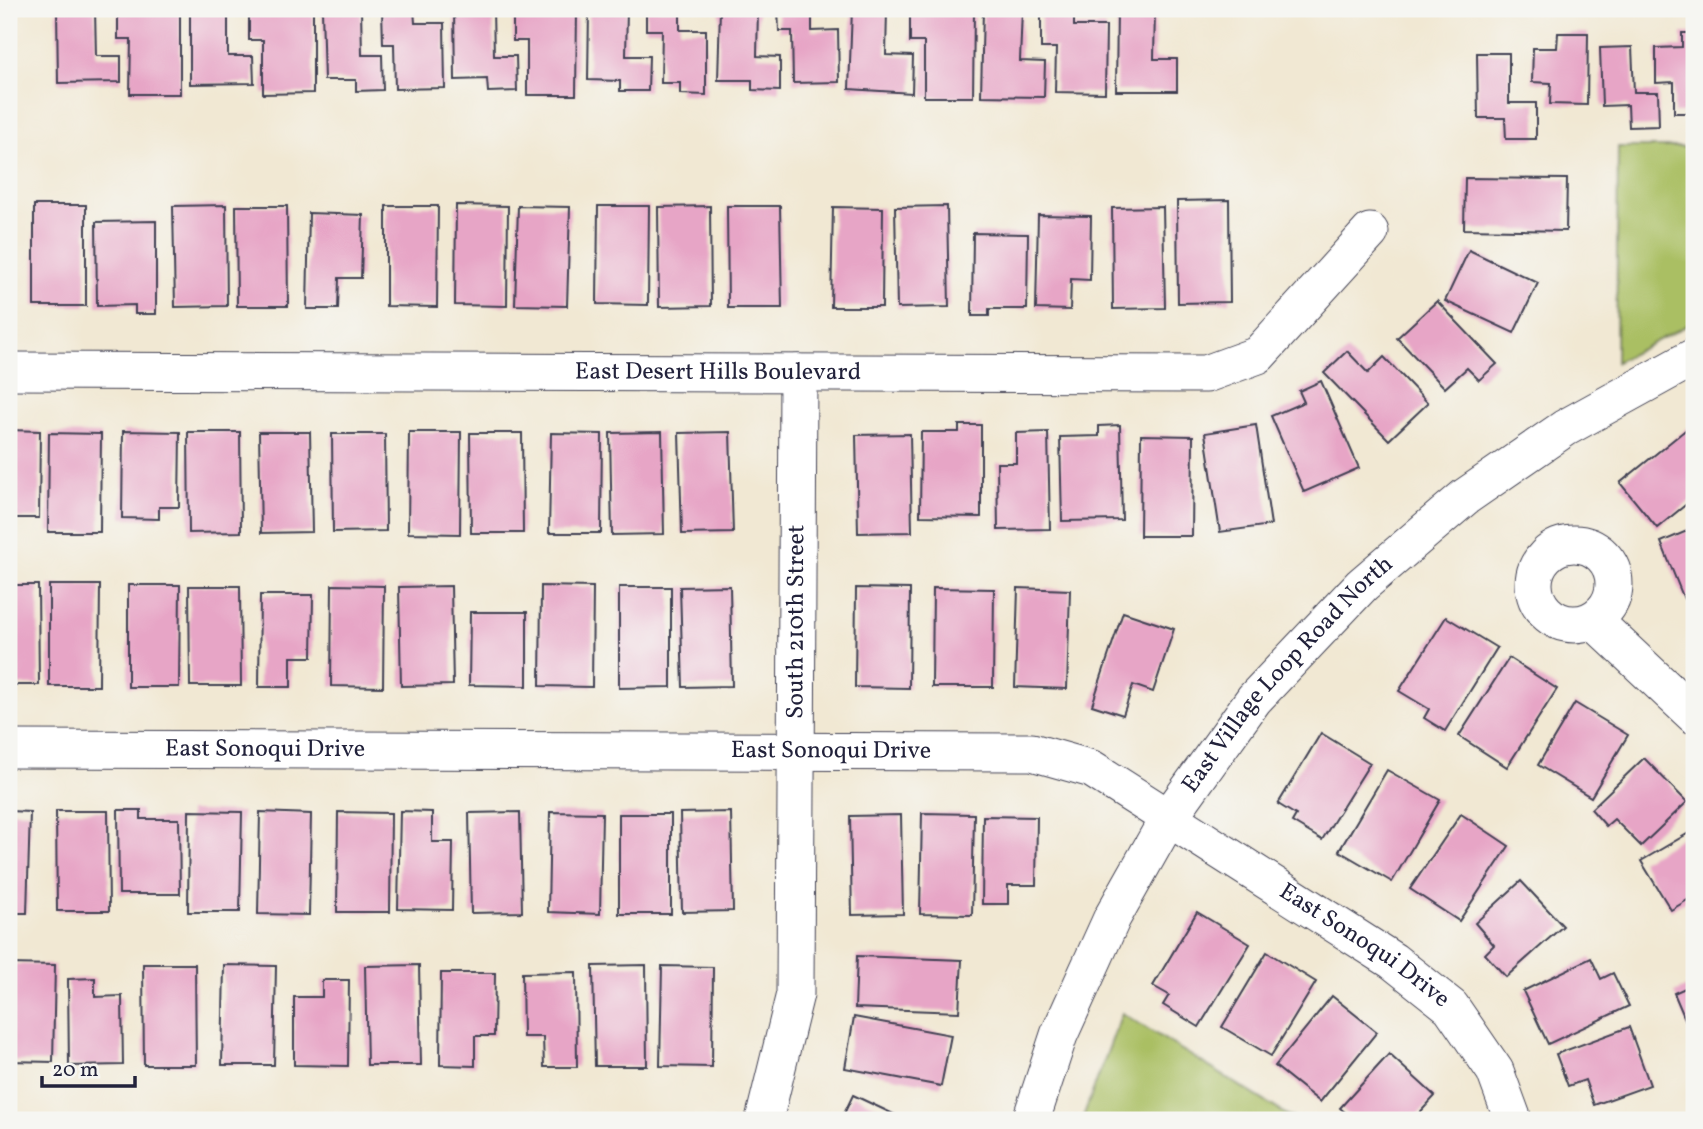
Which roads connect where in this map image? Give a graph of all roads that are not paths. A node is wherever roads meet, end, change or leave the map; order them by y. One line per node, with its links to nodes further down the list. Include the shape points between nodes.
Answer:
1 (1370, 232): 4 (street, East Desert Hills Boulevard, via 1258,355 1206,374)
2 (1694, 357): 9 (street, East Village Loop Road North, via 1565,428 1465,496 1362,584 1254,699)
3 (9, 371): 4 (street, East Desert Hills Boulevard)
4 (798, 373): 8 (street, South 210th Street)
5 (1593, 620): 6 (street)
6 (1694, 715)
7 (9, 749): 8 (street, East Sonoqui Drive)
8 (796, 753): 9 (street, East Sonoqui Drive, via 1032,752 1092,769); 10 (street, South 210th Street, via 795,994)
9 (1169, 817): 11 (street, East Village Loop Road North, via 1107,929 1059,1035); 12 (street, East Sonoqui Drive, via 1393,961 1451,1007 1495,1071)
10 (764, 1120)
11 (1031, 1120)
12 (1513, 1120)

